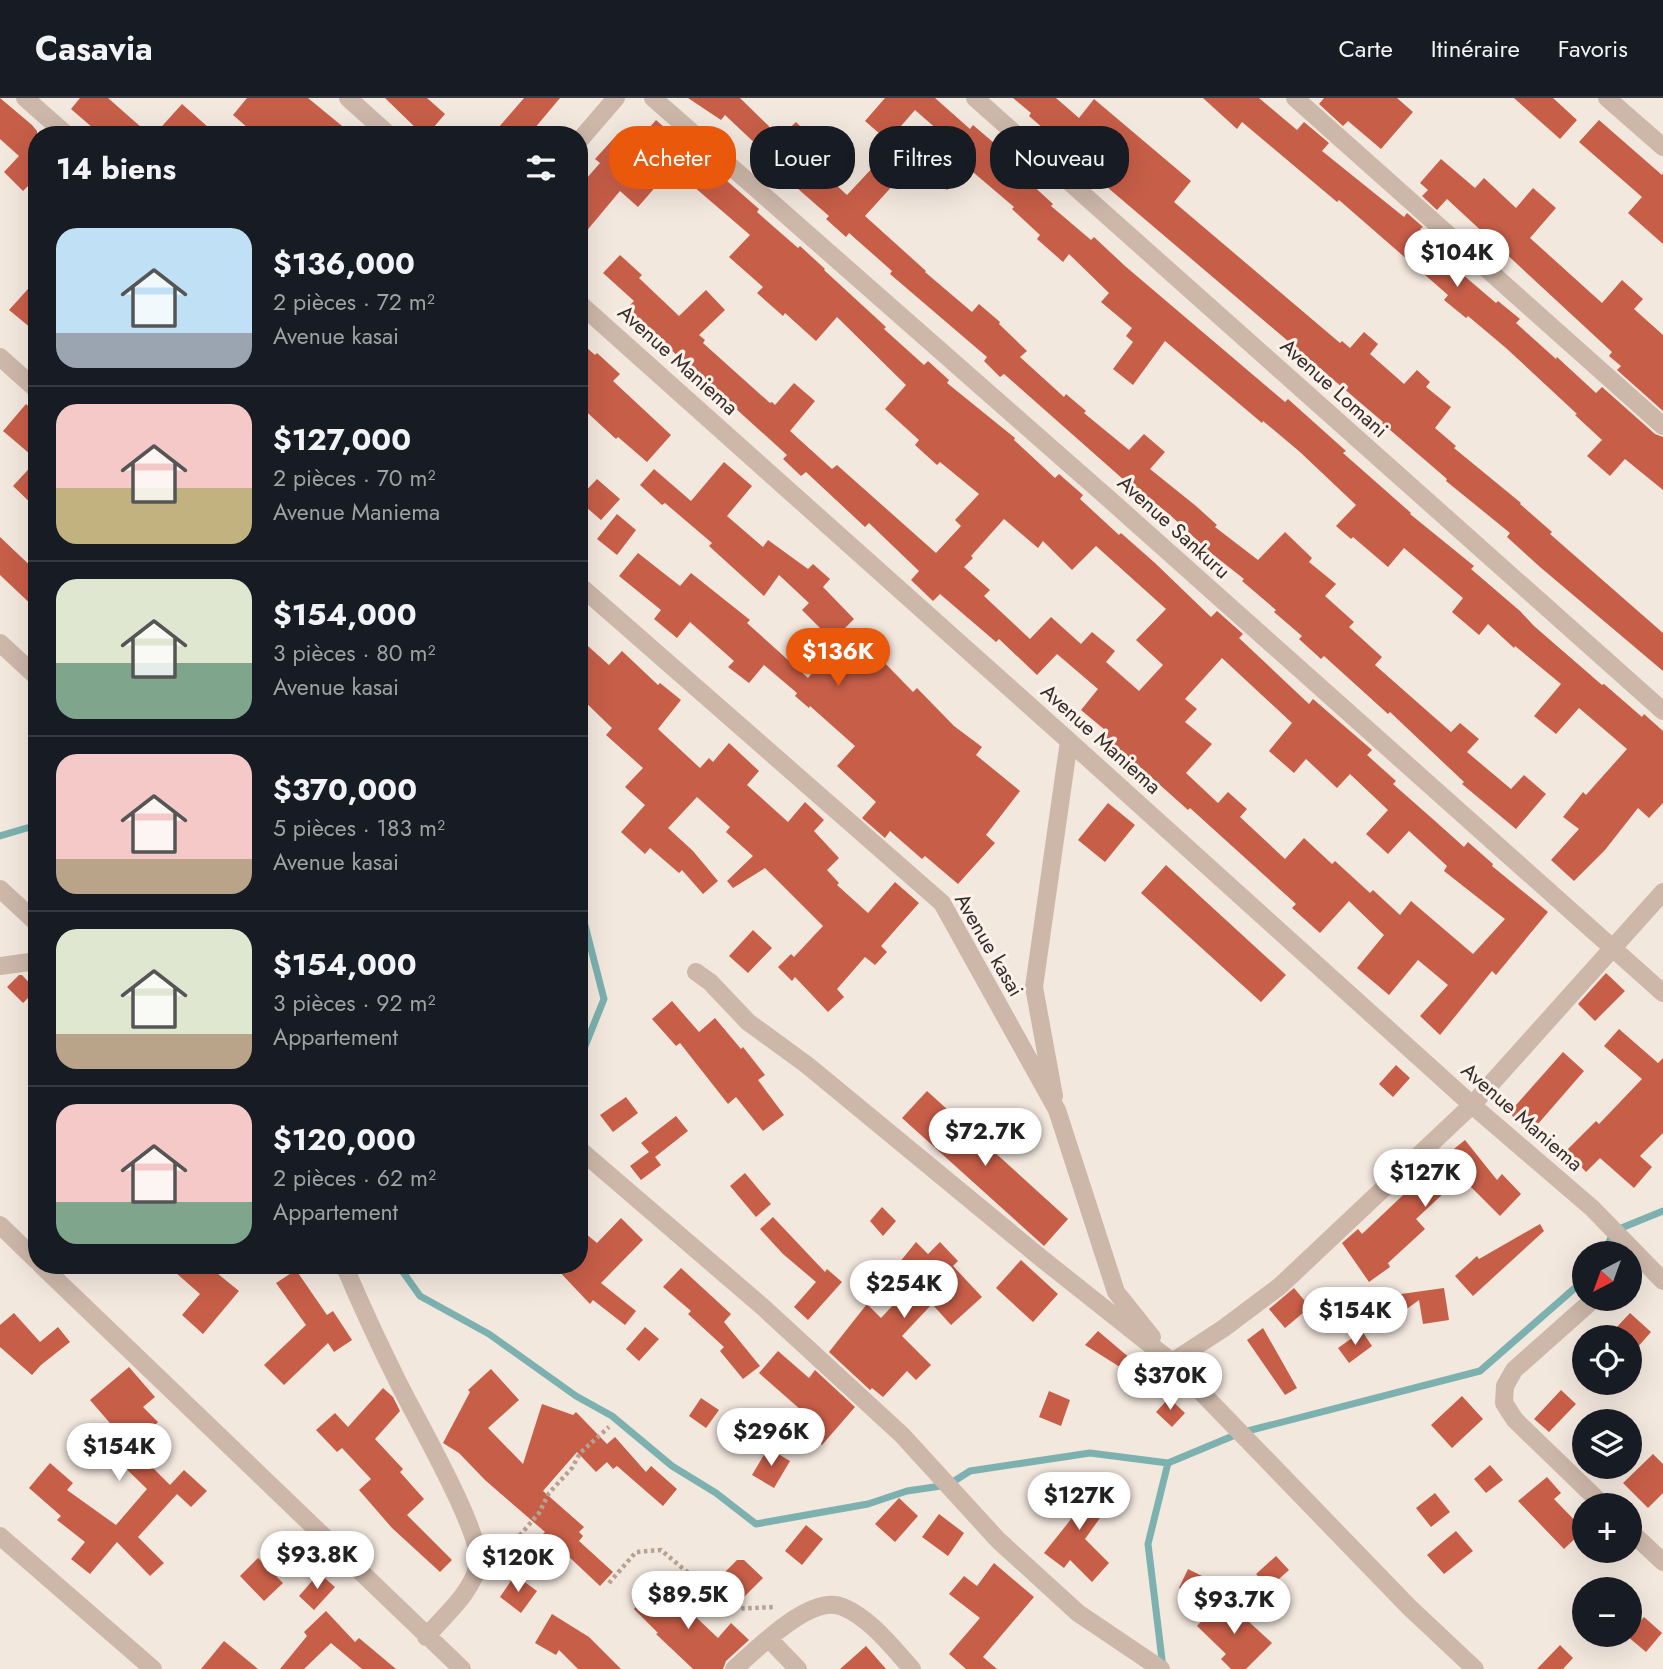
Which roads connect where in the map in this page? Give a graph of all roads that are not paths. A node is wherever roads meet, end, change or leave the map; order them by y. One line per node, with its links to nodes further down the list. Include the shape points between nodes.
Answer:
1 (25, 98): 8 (street)
2 (348, 98): 9 (street)
3 (616, 98): 10 (street)
4 (653, 98): 24 (street, Avenue Sankuru)
5 (975, 98): 19 (street, Avenue Lomani)
6 (1294, 98): 15 (street)
7 (1607, 98): 11 (street)
8 (57, 126)
9 (380, 126)
10 (588, 131)
11 (1663, 147)
12 (588, 311): 20 (street, Avenue Maniema)
13 (0, 357): 14 (street)
14 (28, 382)
15 (1663, 426)
16 (588, 593): 30 (street, Avenue kasai, via 942,903)
17 (0, 643): 18 (street)
18 (28, 669)
19 (1663, 711)
20 (1069, 741): 29 (street, Avenue Maniema); 30 (street, via 1034,987)
21 (0, 889): 23 (street)
22 (1663, 892): 24 (street)
23 (28, 915)
24 (1614, 947): 28 (street, Avenue Sankuru); 29 (street)
25 (28, 962): 26 (street)
26 (0, 966)
27 (695, 972): 40 (street, via 748,1022)
28 (1663, 993)
29 (1472, 1105): 33 (street, Avenue Maniema, via 1592,1208); 40 (street, via 1280,1286)
30 (1057, 1110): 40 (street, Avenue kasai, via 1116,1293)
31 (588, 1157): 52 (street, via 764,1308 902,1435 989,1531 1077,1613)
32 (0, 1225): 34 (street)
33 (1617, 1241)
34 (28, 1252)
35 (1642, 1268): 38 (street)
36 (50, 1274): 45 (street)
37 (348, 1274): 45 (street, via 476,1543 479,1562 470,1583)
38 (1663, 1280)
39 (1580, 1311): 41 (street, via 1514,1370 1505,1386 1504,1403 1515,1420)
40 (1172, 1362): 53 (street)
41 (1591, 1493)
42 (0, 1536): 47 (street)
43 (1642, 1542): 44 (street)
44 (1663, 1562)
45 (426, 1637): 48 (street)
46 (769, 1639): 49 (street); 50 (street); 51 (street, via 817,1606 841,1605 864,1619)
47 (153, 1669)
48 (462, 1669)
49 (734, 1669)
50 (798, 1669)
51 (912, 1669)
52 (1161, 1669)
53 (1475, 1669)

